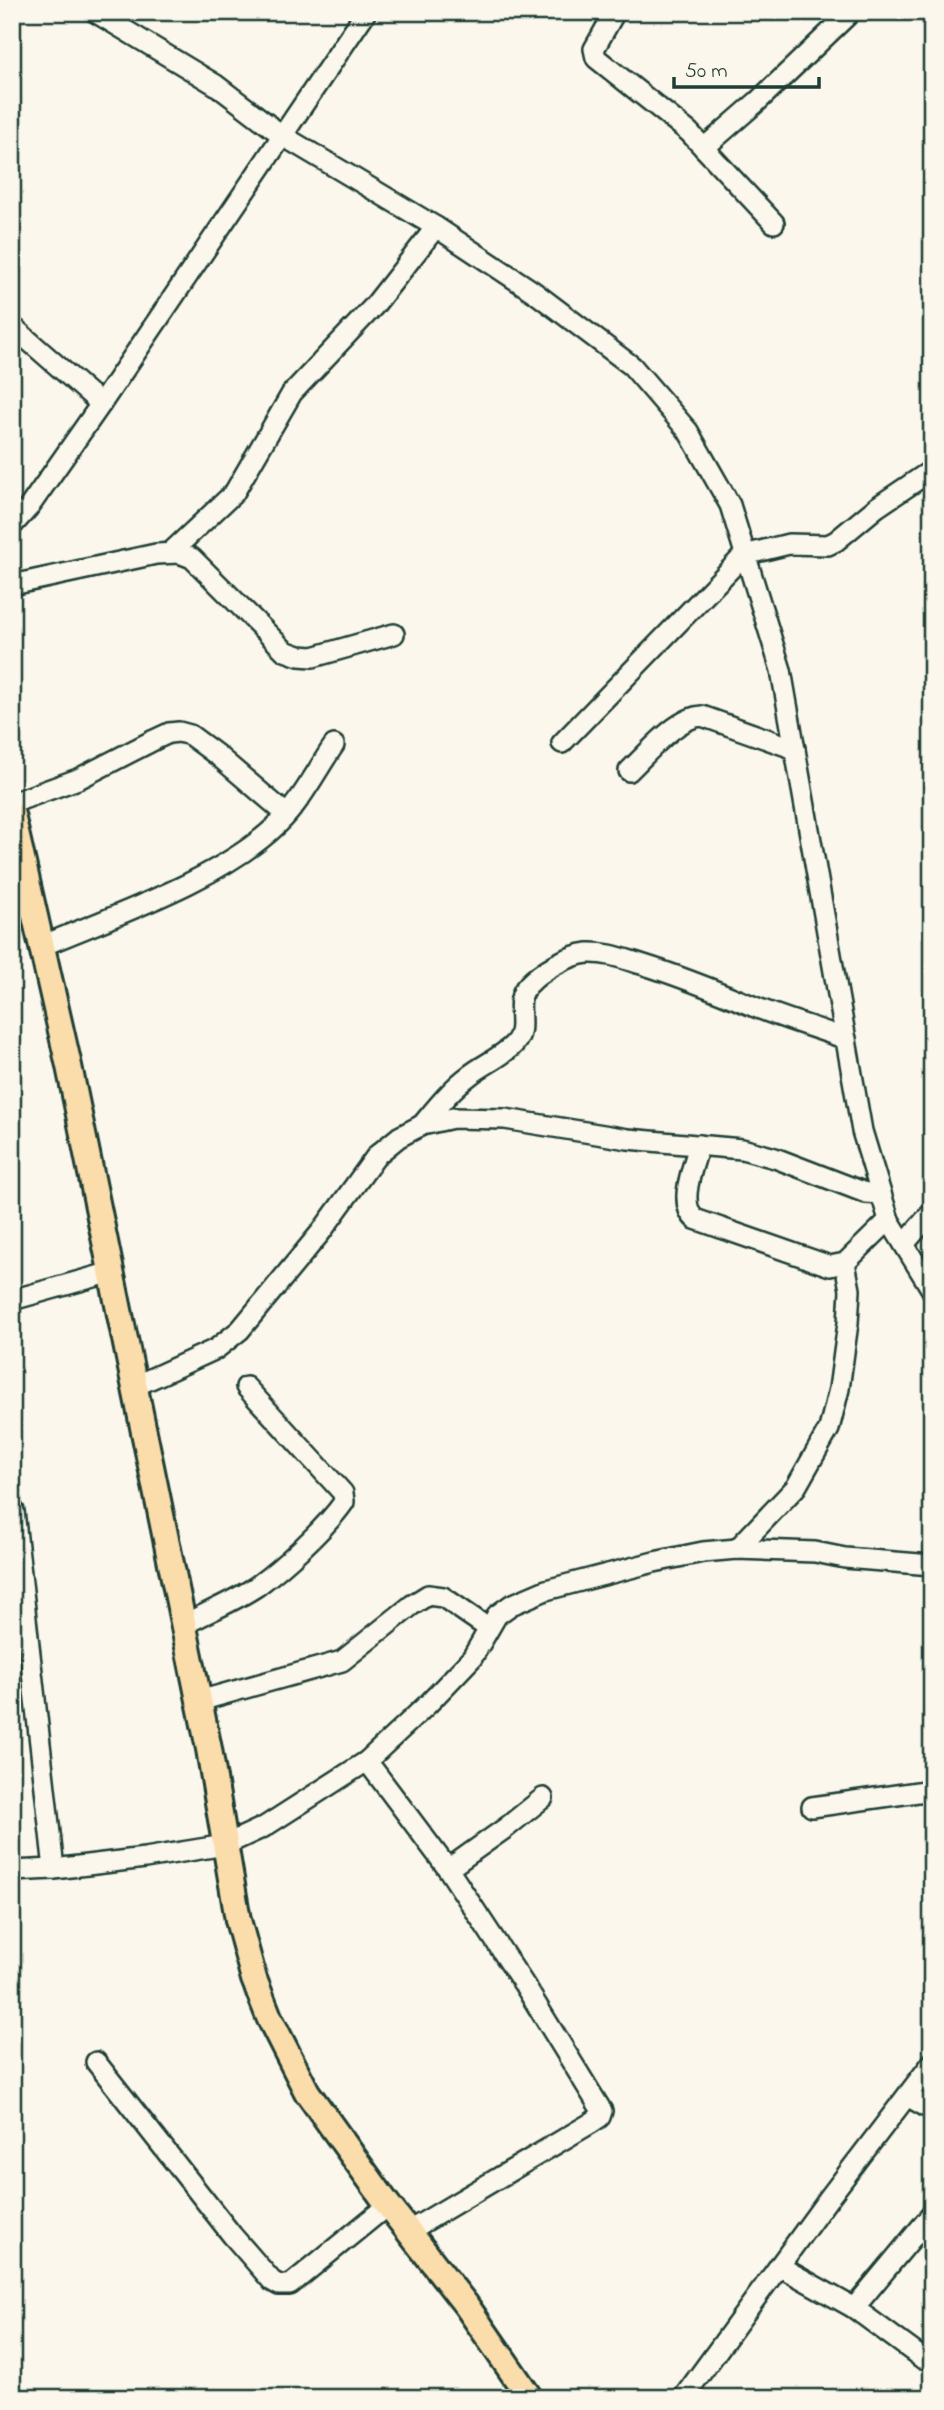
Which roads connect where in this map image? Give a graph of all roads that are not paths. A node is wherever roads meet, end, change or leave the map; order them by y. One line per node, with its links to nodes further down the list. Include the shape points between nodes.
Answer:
1 (95, 12): 5 (street)
2 (366, 12): 6 (street)
3 (615, 12): 7 (street, via 594,49 596,58)
4 (851, 12): 7 (street)
5 (125, 21): 6 (street)
6 (283, 136): 9 (street); 11 (street)
7 (704, 148): 8 (street)
8 (774, 223)
9 (436, 227): 14 (street, via 374,306 292,393 234,493); 15 (street, via 534,292 632,366 688,432 730,505)
10 (12, 326): 11 (street)
11 (101, 404): 13 (street)
12 (932, 470): 15 (street, via 828,545 789,544)
13 (12, 526)
14 (170, 553): 16 (street); 17 (street, via 192,558 285,651 313,657)
15 (744, 555): 18 (street); 20 (street, via 781,670)
16 (12, 584)
17 (394, 634)
18 (562, 743)
19 (334, 745): 23 (street)
20 (795, 749): 21 (street, via 702,716 692,717); 26 (street)
21 (629, 771)
22 (12, 803): 23 (street, via 78,779 179,732 217,755)
23 (286, 814): 25 (street, via 247,849 210,872)
24 (12, 815): 25 (main road)
25 (42, 946): 34 (main road)
26 (846, 1039): 27 (street, via 688,978 587,953 529,983 519,1000 519,1038 448,1094); 29 (street, via 862,1131)
27 (422, 1125): 28 (street, via 453,1118 505,1119); 37 (street, via 377,1155 240,1330 216,1349)
28 (699, 1145): 29 (street, via 775,1157 866,1193); 33 (street, via 688,1194 690,1215 816,1262 830,1266)
29 (881, 1194): 31 (street)
30 (932, 1212): 32 (street)
31 (889, 1220): 32 (street); 33 (street)
32 (904, 1244): 35 (street)
33 (845, 1263): 40 (street, via 850,1290 848,1323 829,1429 796,1487)
34 (111, 1272): 36 (street); 37 (main road)
35 (932, 1290)
36 (12, 1300)
37 (135, 1386): 42 (main road)
38 (246, 1387): 42 (street, via 343,1493 344,1502 256,1587)
39 (14, 1511): 50 (street)
40 (737, 1549): 41 (street); 43 (street, via 654,1562 546,1590 511,1605)
41 (932, 1565)
42 (184, 1625): 44 (main road)
43 (488, 1628): 44 (street, via 443,1597 428,1595 342,1661); 45 (street, via 472,1658)
44 (199, 1701): 49 (main road)
45 (367, 1761): 49 (street, via 264,1827); 51 (street)
46 (932, 1790): 48 (street)
47 (543, 1798): 51 (street)
48 (812, 1807)
49 (225, 1845): 50 (street); 57 (main road, via 238,1920 269,2017 307,2092)
50 (54, 1869): 52 (street)
51 (447, 1869): 59 (street, via 525,1986 602,2115)
52 (12, 1871)
53 (96, 2062): 57 (street, via 232,2235 279,2285 290,2285)
54 (932, 2063): 55 (street)
55 (907, 2096): 56 (street); 60 (street)
56 (932, 2110)
57 (388, 2205): 59 (main road)
58 (932, 2214): 61 (street)
59 (409, 2231): 63 (main road)
60 (779, 2266): 61 (street); 64 (street)
61 (854, 2308): 62 (street)
62 (922, 2358)
63 (530, 2398)
64 (683, 2398)

